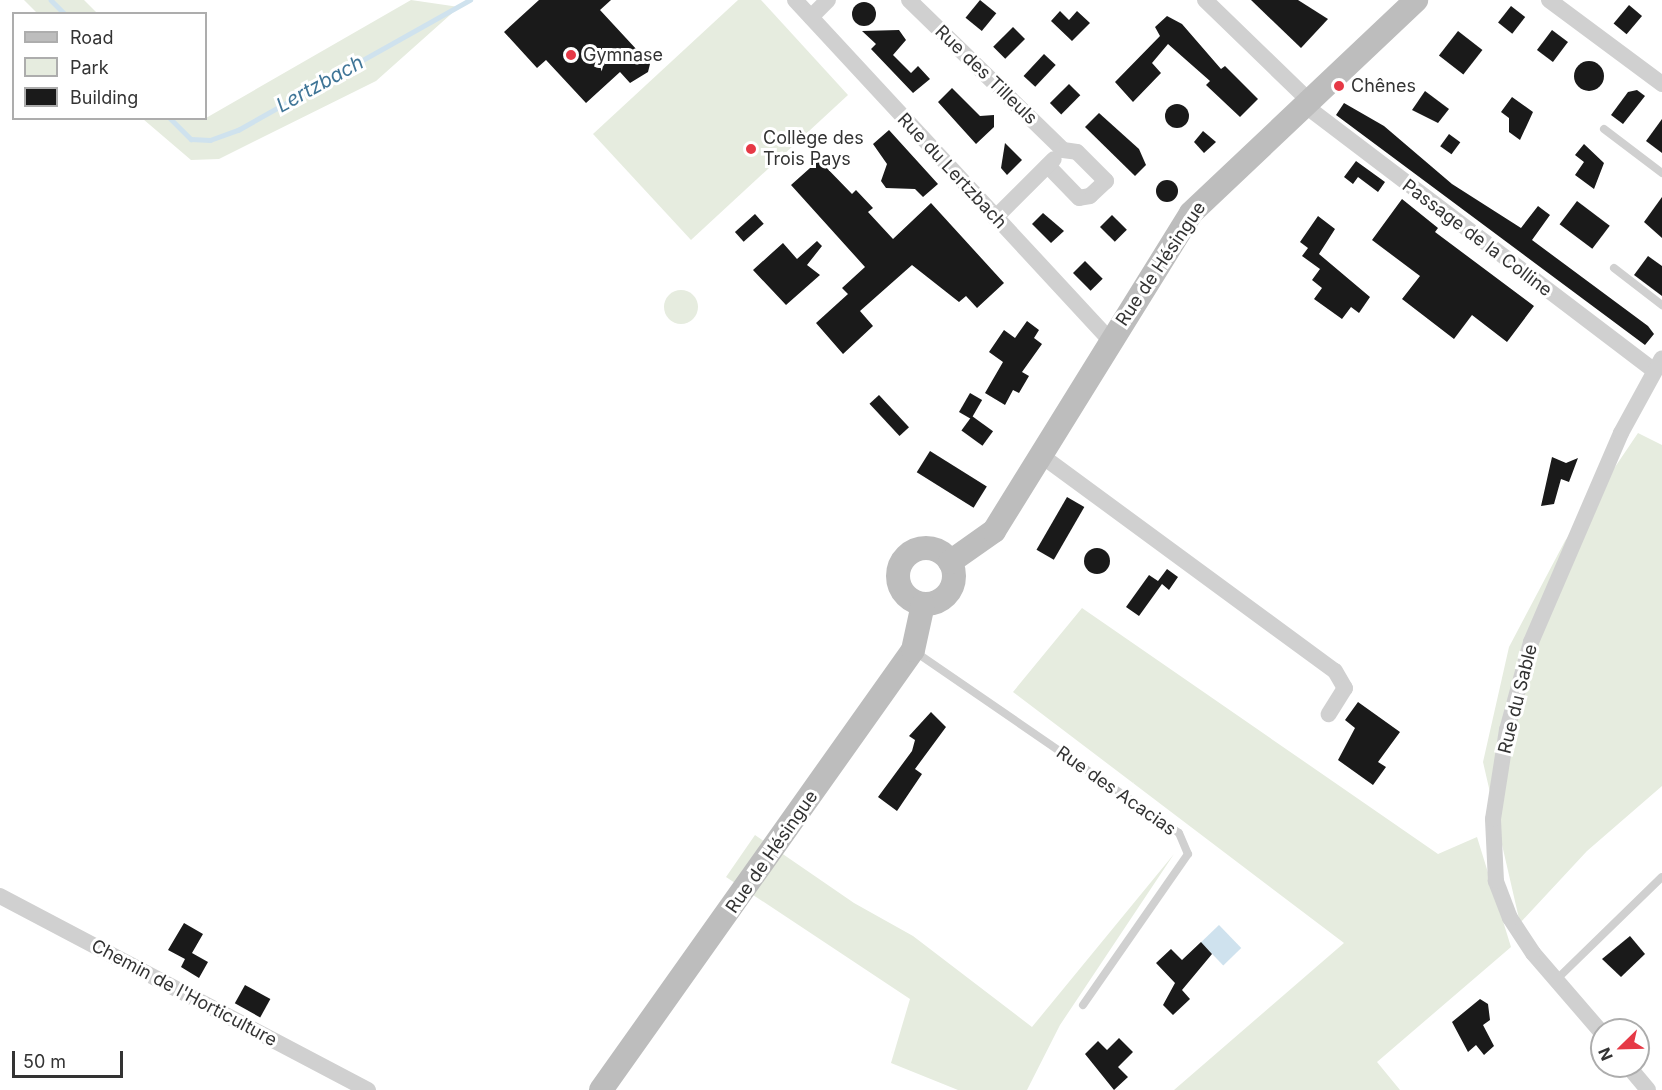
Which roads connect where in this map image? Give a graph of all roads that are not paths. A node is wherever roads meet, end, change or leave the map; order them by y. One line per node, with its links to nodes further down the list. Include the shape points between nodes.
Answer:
1 (795, 0): 7 (street, Rue du Lertzbach)
2 (828, 0): 7 (street)
3 (909, 0): 11 (street, Rue des Tilleuls)
4 (1205, 0): 9 (street, Passage de la Colline)
5 (1416, 0): 9 (main road, Rue de Hésingue)
6 (1549, 0): 8 (street)
7 (811, 17): 14 (street, Rue du Lertzbach)
8 (1662, 84)
9 (1305, 101): 17 (main road, Rue de Hésingue, via 1191,213); 18 (street, Passage de la Colline)
10 (1604, 129): 13 (lane)
11 (1063, 150): 12 (street); 12 (street, Rue des Tilleuls, via 1077,152 1106,181 1090,196 1079,198)
12 (1048, 166): 14 (street)
13 (1662, 173)
14 (995, 218): 17 (street, Rue du Lertzbach)
15 (1614, 268): 16 (lane)
16 (1662, 305)
17 (1110, 340): 19 (main road, Rue de Hésingue)
18 (1658, 364): 26 (street, Rue du Sable, via 1531,642 1500,772 1493,819 1496,881 1520,934)
19 (1042, 456): 20 (main road, Rue de Hésingue, via 994,531); 23 (street, via 1335,671 1345,688)
20 (950, 562): 21 (main road, via 951,587 940,600); 21 (main road, via 942,553 920,549 899,568 900,587)
21 (923, 604): 22 (main road, Rue de Hésingue)
22 (913, 650): 27 (lane, Rue des Acacias, via 1179,832 1188,854); 31 (main road, Rue de Hésingue)
23 (1329, 714)
24 (1662, 877): 26 (lane)
25 (0, 896): 30 (street, Chemin de l'Horticulture)
26 (1557, 979): 28 (street, Rue du Sable)
27 (1083, 1005)
28 (1590, 1019)
29 (1638, 1078): 32 (street)
30 (369, 1090)
31 (601, 1090)
32 (1648, 1090)

